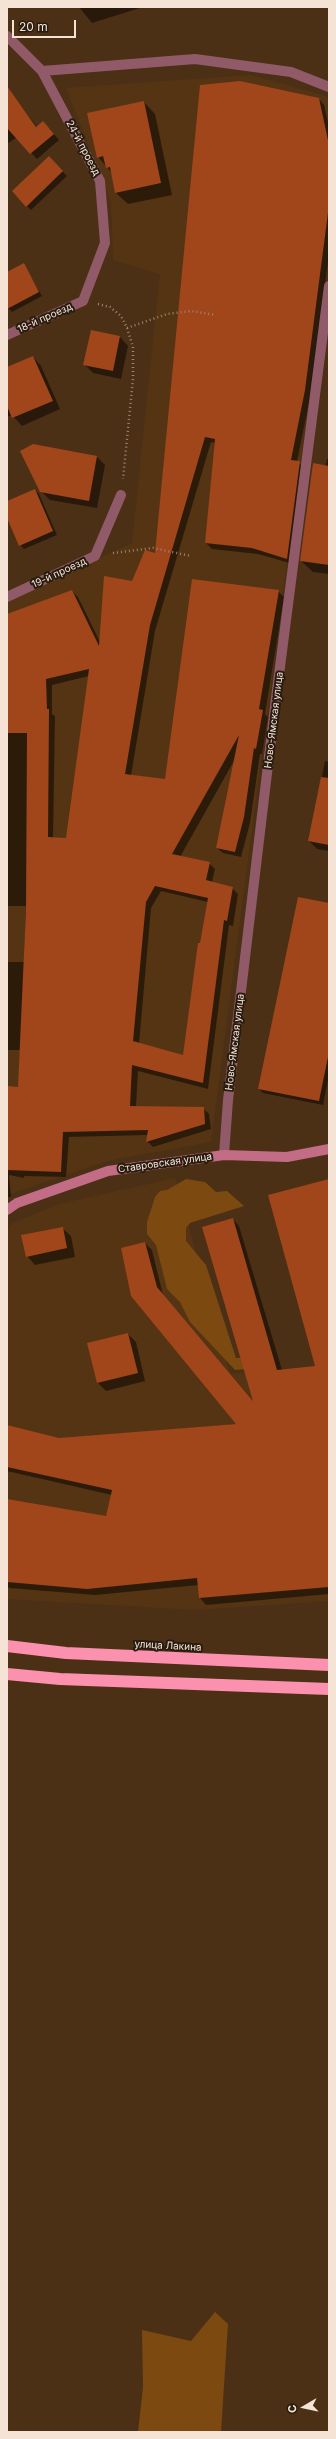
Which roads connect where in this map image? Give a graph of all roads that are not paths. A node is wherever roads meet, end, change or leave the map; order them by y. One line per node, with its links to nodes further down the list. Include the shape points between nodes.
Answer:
1 (7, 36): 2 (street, 24-й проезд)
2 (42, 71): 3 (street, via 195,59 291,72); 5 (street, 24-й проезд, via 100,181 105,243)
3 (329, 87)
4 (329, 286): 10 (street, Ново-Ямская улица, via 276,698 228,1100)
5 (83, 301): 6 (street, 18-й проезд)
6 (7, 335)
7 (121, 495): 8 (street, 19-й проезд, via 95,556)
8 (7, 597)
9 (329, 1149): 10 (street, Ставровская улица, via 287,1157)
10 (224, 1155): 11 (street, Ставровская улица, via 108,1171 17,1203)
11 (7, 1210)
12 (7, 1646): 13 (highway, улица Лакина, via 66,1653)
13 (329, 1665)
14 (7, 1674): 15 (highway, via 60,1679)
15 (329, 1689)

